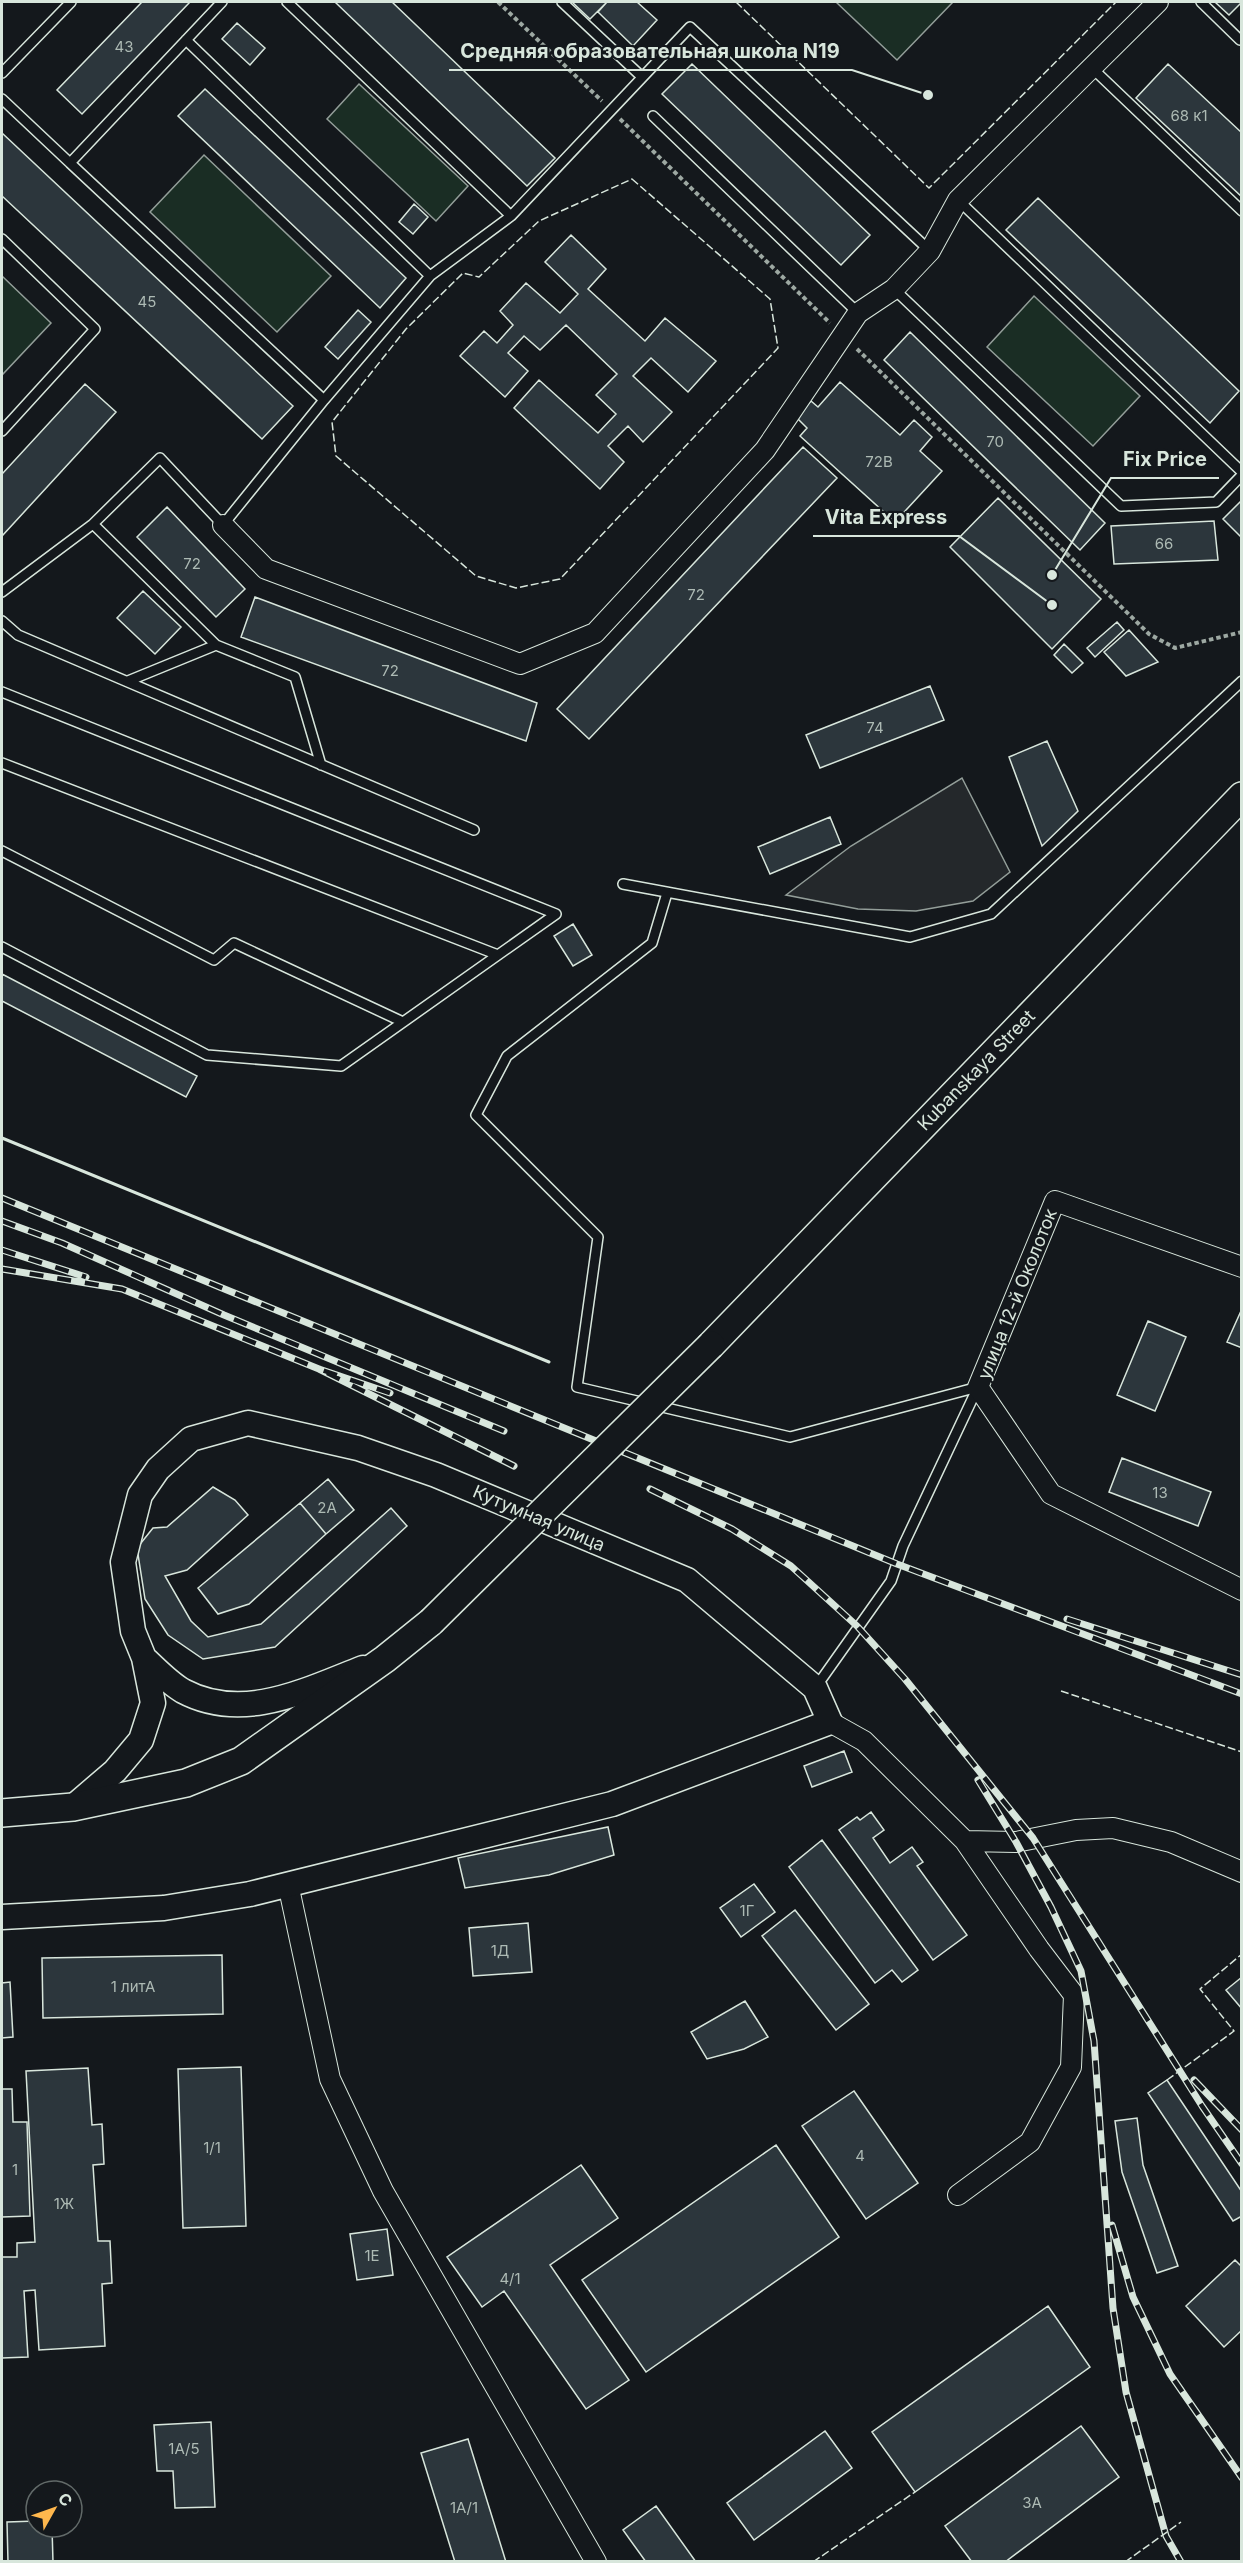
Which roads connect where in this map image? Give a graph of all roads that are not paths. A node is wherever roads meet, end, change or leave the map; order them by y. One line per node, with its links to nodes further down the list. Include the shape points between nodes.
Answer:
1 (71, 2): 10 (lane)
2 (222, 2): 8 (lane)
3 (287, 2): 17 (lane)
4 (562, 2): 11 (lane)
5 (1158, 2): 9 (street)
6 (1201, 2): 7 (lane)
7 (1242, 38)
8 (186, 40): 14 (lane); 20 (lane)
9 (1091, 67): 15 (street); 16 (lane)
10 (2, 73)
11 (642, 77): 17 (lane); 19 (lane, via 690,27)
12 (2, 99): 14 (lane)
13 (653, 116): 22 (lane)
14 (70, 163): 23 (lane)
15 (958, 200): 19 (street); 25 (lane)
16 (1242, 211)
17 (512, 216): 20 (lane)
18 (2, 239): 24 (lane, via 95,330)
19 (930, 250): 21 (street)
20 (430, 276): 23 (lane)
21 (894, 289): 22 (street); 25 (lane, via 1121,506 1216,501)
22 (858, 313): 27 (street, via 765,450 595,633 520,664 266,569)
23 (324, 400): 27 (lane)
24 (2, 431)
25 (1242, 473)
26 (93, 524): 27 (lane, via 160,458); 28 (lane); 30 (lane)
27 (223, 525)
28 (2, 592)
29 (2, 621): 31 (lane, via 18,635)
30 (216, 645): 31 (lane); 35 (lane, via 295,677)
31 (128, 681): 35 (lane)
32 (1242, 681): 40 (lane, via 991,914 910,937)
33 (2, 692): 42 (lane, via 556,914)
34 (2, 763): 42 (lane)
35 (321, 765): 37 (lane)
36 (1242, 796): 48 (main road, Kubanskaya Street, bridge, via 711,1345 430,1622)
37 (474, 830)
38 (2, 851): 43 (lane, via 214,960 234,943)
39 (623, 884): 40 (lane)
40 (667, 893): 45 (lane, via 652,943 507,1056 476,1115 598,1237 577,1386 790,1437)
41 (2, 947): 43 (lane, via 207,1055 341,1066)
42 (498, 955): 43 (lane)
43 (403, 1022)
44 (1242, 1267): 45 (street, улица 12-й Околоток, via 1055,1201)
45 (978, 1387): 46 (street, улица 12-й Околоток, via 1051,1494); 49 (lane, via 903,1546 891,1581)
46 (1242, 1590)
47 (144, 1658): 48 (street, via 180,1689 200,1699 228,1705 271,1702); 49 (street, Кутумная улица, via 133,1631 123,1562 140,1495 158,1469 190,1439 248,1423 358,1448 436,1475 687,1580); 51 (street, via 153,1703 141,1740 115,1771)
48 (385, 1659): 51 (main road, Kubanskaya Street, via 242,1761 186,1783)
49 (815, 1688): 50 (street, Кутумная улица)
50 (830, 1722): 53 (street, via 864,1741); 55 (street, via 612,1804)
51 (73, 1807): 52 (main road, Kubanskaya Street)
52 (2, 1813)
53 (965, 1841): 54 (street, via 1016,1842 1076,1830 1113,1828 1171,1842); 57 (street, via 1074,1995 1071,2067 1030,2142)
54 (1242, 1872)
55 (288, 1884): 56 (street, via 164,1908); 58 (street, via 330,2079 383,2191)
56 (2, 1917)
57 (958, 2195)
58 (596, 2562)

